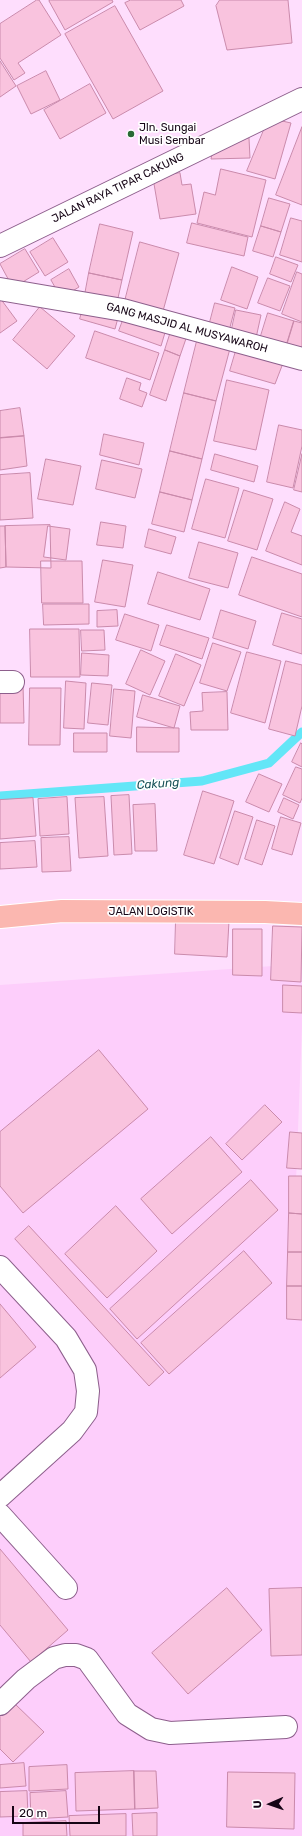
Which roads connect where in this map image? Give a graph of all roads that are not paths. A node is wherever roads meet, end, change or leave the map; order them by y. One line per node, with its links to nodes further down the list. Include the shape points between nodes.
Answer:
1 (302, 99): 2 (street, JALAN RAYA TIPAR CAKUNG)
2 (3, 238)
3 (0, 289): 4 (street, GANG MASJID AL MUSYAWAROH, via 123,310)
4 (302, 358)
5 (302, 914): 6 (main road, JALAN LOGISTIK, via 62,911)
6 (0, 917)
7 (0, 1267): 8 (street, via 66,1338 85,1370 88,1391 86,1412 72,1431)
8 (0, 1496)
9 (0, 1515): 10 (street)
10 (66, 1588)
11 (0, 1704): 12 (street, via 26,1679 54,1658 76,1655 87,1659 127,1714 151,1729 170,1733)
12 (286, 1727)

